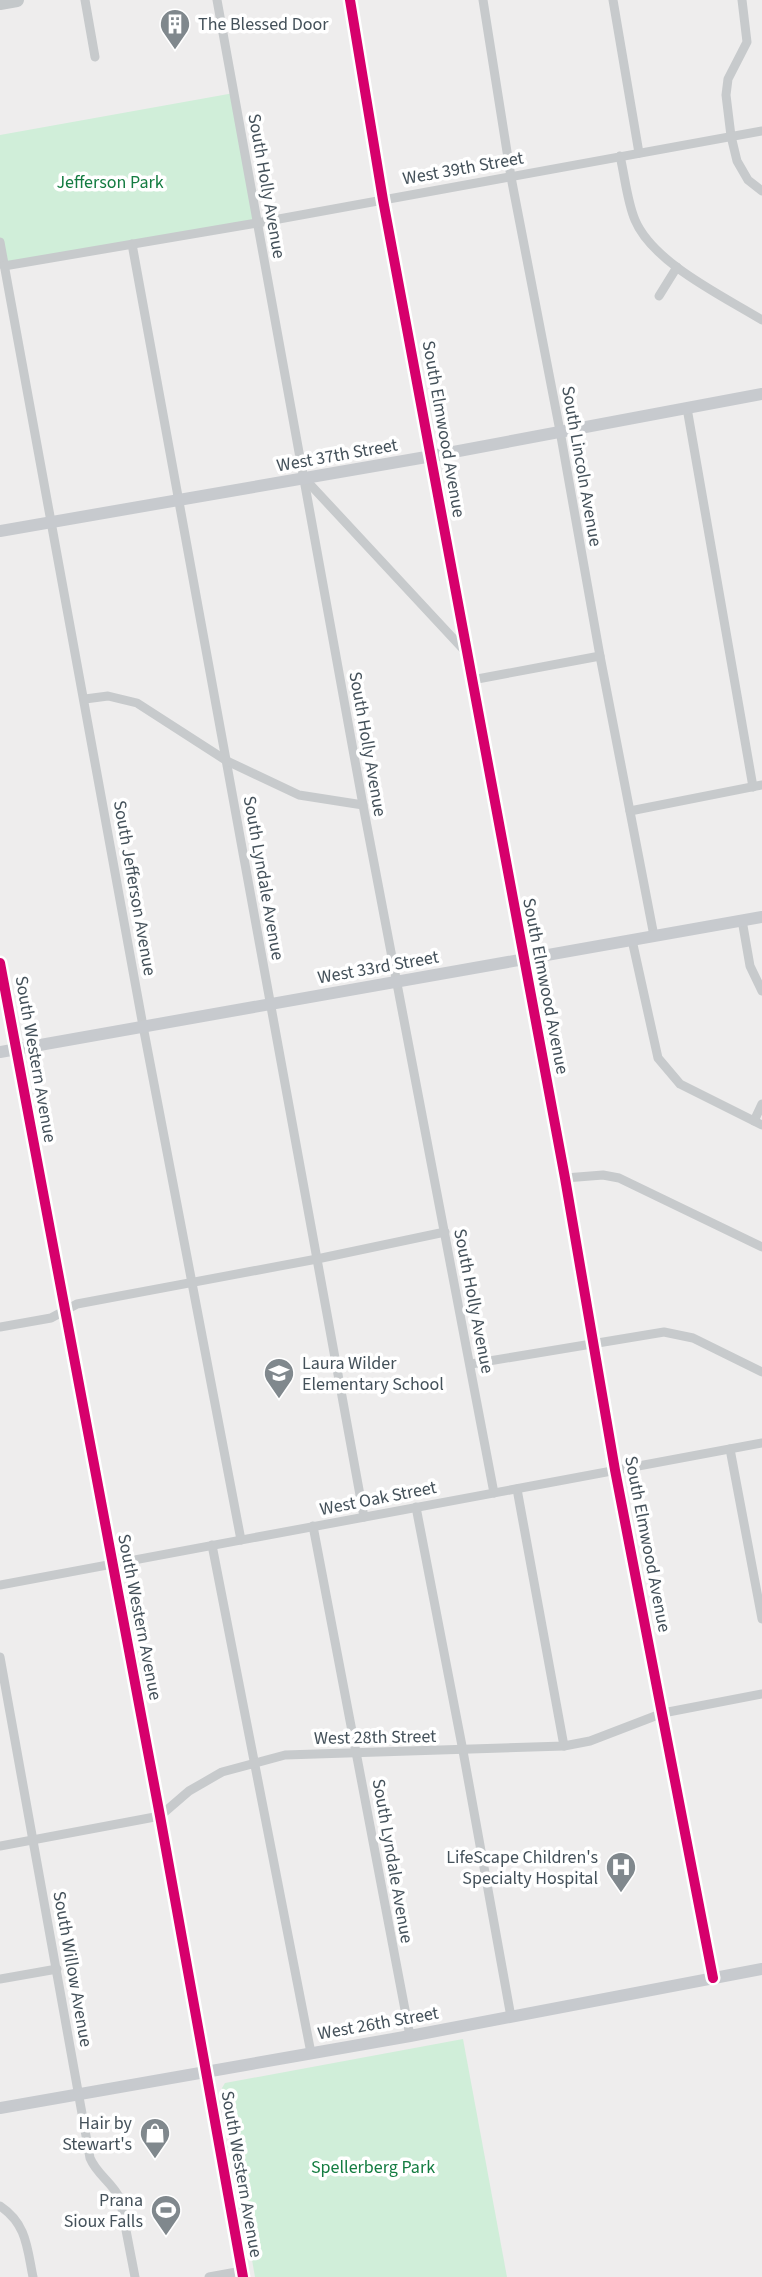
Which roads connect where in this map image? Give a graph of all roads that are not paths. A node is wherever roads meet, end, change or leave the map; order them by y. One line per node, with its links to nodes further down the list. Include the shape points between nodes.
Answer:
1 (17, 0): 8 (main road)
2 (85, 0): 9 (street)
3 (217, 0): 17 (street, South Holly Avenue)
4 (349, 0): 16 (street, South Elmwood Avenue)
5 (483, 0): 14 (street, South Lincoln Avenue)
6 (613, 0): 12 (street)
7 (742, 0): 11 (street, via 747,42 728,79)
8 (0, 3)
9 (95, 57)
10 (762, 131): 11 (street, West 39th Street)
11 (731, 136): 12 (street, West 39th Street); 15 (street, via 742,172)
12 (639, 153): 13 (street, West 39th Street)
13 (620, 156): 14 (street, West 39th Street); 21 (street, via 636,222 649,243)
14 (511, 177): 16 (street, West 39th Street); 26 (street, South Lincoln Avenue)
15 (762, 191)
16 (383, 200): 17 (street, West 39th Street); 27 (street, South Elmwood Avenue)
17 (257, 223): 19 (street, West 39th Street); 28 (street, South Holly Avenue)
18 (0, 242): 20 (street, South Jefferson Avenue)
19 (132, 244): 20 (street, West 39th Street); 29 (street, South Lyndale Avenue)
20 (4, 265): 30 (street, South Jefferson Avenue)
21 (677, 267): 22 (street); 23 (street)
22 (659, 296)
23 (762, 320)
24 (762, 394): 25 (street, West 37th Street)
25 (687, 408): 26 (street, West 37th Street); 37 (street)
26 (560, 430): 27 (street, West 37th Street); 33 (street, South Lincoln Avenue)
27 (432, 456): 28 (street, West 37th Street); 32 (street, South Elmwood Avenue)
28 (305, 479): 29 (street, West 37th Street); 32 (street); 38 (street, South Holly Avenue)
29 (180, 500): 30 (street, West 37th Street); 36 (street, South Lyndale Avenue)
30 (52, 522): 31 (street, West 37th Street); 35 (street, South Jefferson Avenue)
31 (0, 531)
32 (466, 652): 34 (street, South Elmwood Avenue)
33 (600, 656): 34 (street); 39 (street, South Lincoln Avenue)
34 (472, 680): 44 (street, South Elmwood Avenue)
35 (85, 699): 36 (street, via 108,696 137,703); 49 (street, South Jefferson Avenue)
36 (227, 761): 38 (street, via 299,795); 48 (street, South Lyndale Avenue)
37 (758, 786): 39 (street)
38 (363, 805): 46 (street, South Holly Avenue)
39 (630, 811): 42 (street, South Lincoln Avenue)
40 (762, 916): 41 (street, West 33rd Street)
41 (742, 920): 42 (street, West 33rd Street); 47 (street, via 750,966)
42 (653, 936): 43 (street, West 33rd Street)
43 (632, 940): 44 (street, West 33rd Street); 53 (street, via 658,1058 680,1084)
44 (523, 960): 46 (street, West 33rd Street); 54 (street, South Elmwood Avenue)
45 (0, 963): 50 (street, South Western Avenue)
46 (397, 982): 48 (street, West 33rd Street); 55 (street, South Holly Avenue)
47 (762, 991)
48 (270, 1004): 49 (street, West 33rd Street); 57 (street, South Lyndale Avenue)
49 (143, 1026): 50 (street, West 33rd Street); 58 (street, South Jefferson Avenue)
50 (16, 1049): 51 (street, West 33rd Street); 59 (street, South Western Avenue)
51 (0, 1052)
52 (762, 1104): 53 (street)
53 (758, 1123)
54 (565, 1178): 56 (street, via 619,1178); 61 (street, South Elmwood Avenue)
55 (445, 1232): 57 (street); 62 (street, South Holly Avenue)
56 (762, 1247)
57 (317, 1259): 58 (street); 70 (street, South Lyndale Avenue)
58 (192, 1282): 59 (street, via 77,1304); 72 (street, South Jefferson Avenue)
59 (65, 1311): 60 (street); 74 (street, South Western Avenue)
60 (0, 1327)
61 (593, 1343): 62 (street); 63 (street, via 641,1334 679,1334); 66 (street, South Elmwood Avenue)
62 (471, 1364): 68 (street, South Holly Avenue)
63 (762, 1372)
64 (762, 1443): 65 (street, West Oak Street)
65 (730, 1449): 66 (street, West Oak Street); 75 (street)
66 (615, 1470): 67 (street, West Oak Street); 80 (street, South Elmwood Avenue)
67 (517, 1489): 68 (street, West Oak Street); 81 (street)
68 (494, 1493): 69 (street, West Oak Street)
69 (416, 1507): 70 (street, West Oak Street); 82 (street)
70 (364, 1517): 71 (street, West Oak Street)
71 (313, 1527): 72 (street, West Oak Street); 83 (street, South Lyndale Avenue)
72 (241, 1540): 73 (street, West Oak Street)
73 (212, 1545): 74 (street, West Oak Street); 84 (street)
74 (113, 1564): 76 (street, West Oak Street); 85 (street, South Western Avenue)
75 (757, 1569): 77 (street)
76 (0, 1585)
77 (762, 1619)
78 (0, 1657): 86 (street, South Willow Avenue)
79 (762, 1694): 80 (street, West 28th Street)
80 (663, 1713): 81 (street, West 28th Street); 90 (street, South Elmwood Avenue)
81 (564, 1746): 82 (street, West 28th Street)
82 (463, 1751): 83 (street, West 28th Street); 92 (street)
83 (358, 1754): 84 (street, West 28th Street, via 285,1755); 93 (street, South Lyndale Avenue)
84 (255, 1762): 85 (street, West 28th Street, via 206,1781); 94 (street)
85 (160, 1816): 86 (street, West 28th Street); 95 (street, South Western Avenue)
86 (34, 1840): 87 (street, West 28th Street); 88 (street, South Willow Avenue)
87 (0, 1846)
88 (57, 1969): 91 (street); 96 (street, South Willow Avenue)
89 (762, 1969): 90 (street, West 26th Street)
90 (713, 1978): 92 (street, West 26th Street)
91 (0, 1979)
92 (511, 2017): 93 (street, West 26th Street)
93 (410, 2036): 94 (street, West 26th Street)
94 (311, 2053): 95 (street, West 26th Street)
95 (205, 2072): 96 (street, West 26th Street); 99 (street, South Western Avenue)
96 (80, 2094): 97 (street, West 26th Street); 101 (street, South Willow Avenue, via 90,2158 120,2199)
97 (0, 2108)
98 (0, 2206): 100 (street, via 18,2221)
99 (243, 2274): 102 (street)
100 (33, 2277)
101 (135, 2277)
102 (209, 2277)

